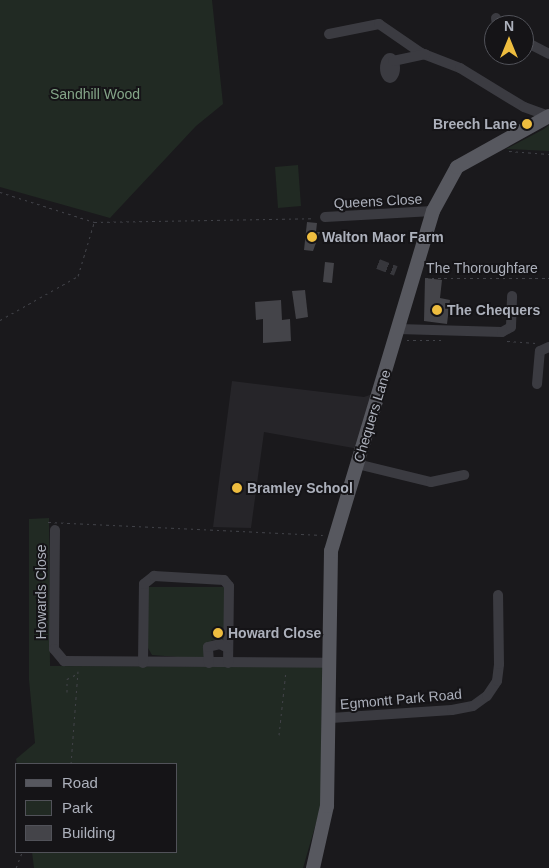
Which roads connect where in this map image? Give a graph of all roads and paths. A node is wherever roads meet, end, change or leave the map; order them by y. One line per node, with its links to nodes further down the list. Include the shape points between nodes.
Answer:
1 (329, 34): 3 (street, via 379,24)
2 (534, 46): 4 (street)
3 (425, 54): 5 (street); 6 (street, via 460,68 524,107)
4 (549, 54)
5 (394, 61)
6 (549, 116): 10 (main road, Chequers Lane, via 457,167)
7 (506, 151): 8 (path)
8 (549, 154)
9 (0, 192): 12 (path)
10 (433, 211): 11 (street, Queens Close); 14 (main road, Chequers Lane)
11 (325, 218): 12 (path)
12 (94, 222): 16 (path, via 78,276)
13 (549, 278): 14 (path, The Thoroughfare)
14 (415, 279): 17 (main road, Chequers Lane)
15 (512, 296): 17 (street, via 511,327 502,332)
16 (0, 320)
17 (398, 329): 20 (main road, Chequers Lane)
18 (549, 347): 19 (street, via 540,351)
19 (537, 384)
20 (357, 464): 21 (street, via 431,482); 23 (main road, Chequers Lane)
21 (464, 475)
22 (54, 530): 23 (path, via 48,529 48,519); 26 (street, Howards Close, via 54,649 58,658)
23 (335, 535): 31 (main road, Chequers Lane)
24 (498, 596): 34 (street, Egmontt Park Road, via 497,681 480,701 452,710)
25 (228, 648): 27 (street, via 229,586 224,580 154,576 144,584); 28 (street, via 220,644 208,647); 29 (street)
26 (78, 662): 27 (street, Howards Close); 32 (path)
27 (143, 663): 28 (street, Howards Close)
28 (209, 663): 29 (street, Howards Close)
29 (228, 663): 30 (street, Howards Close)
30 (287, 663): 31 (street, Howards Close); 35 (path)
31 (328, 663): 34 (main road, Chequers Lane)
32 (78, 674): 33 (path, via 67,679); 36 (path)
33 (67, 692)
34 (331, 718): 39 (main road, Chequers Lane, via 327,806)
35 (279, 735)
36 (71, 763)
37 (22, 853): 38 (path)
38 (16, 868)
39 (313, 868)

